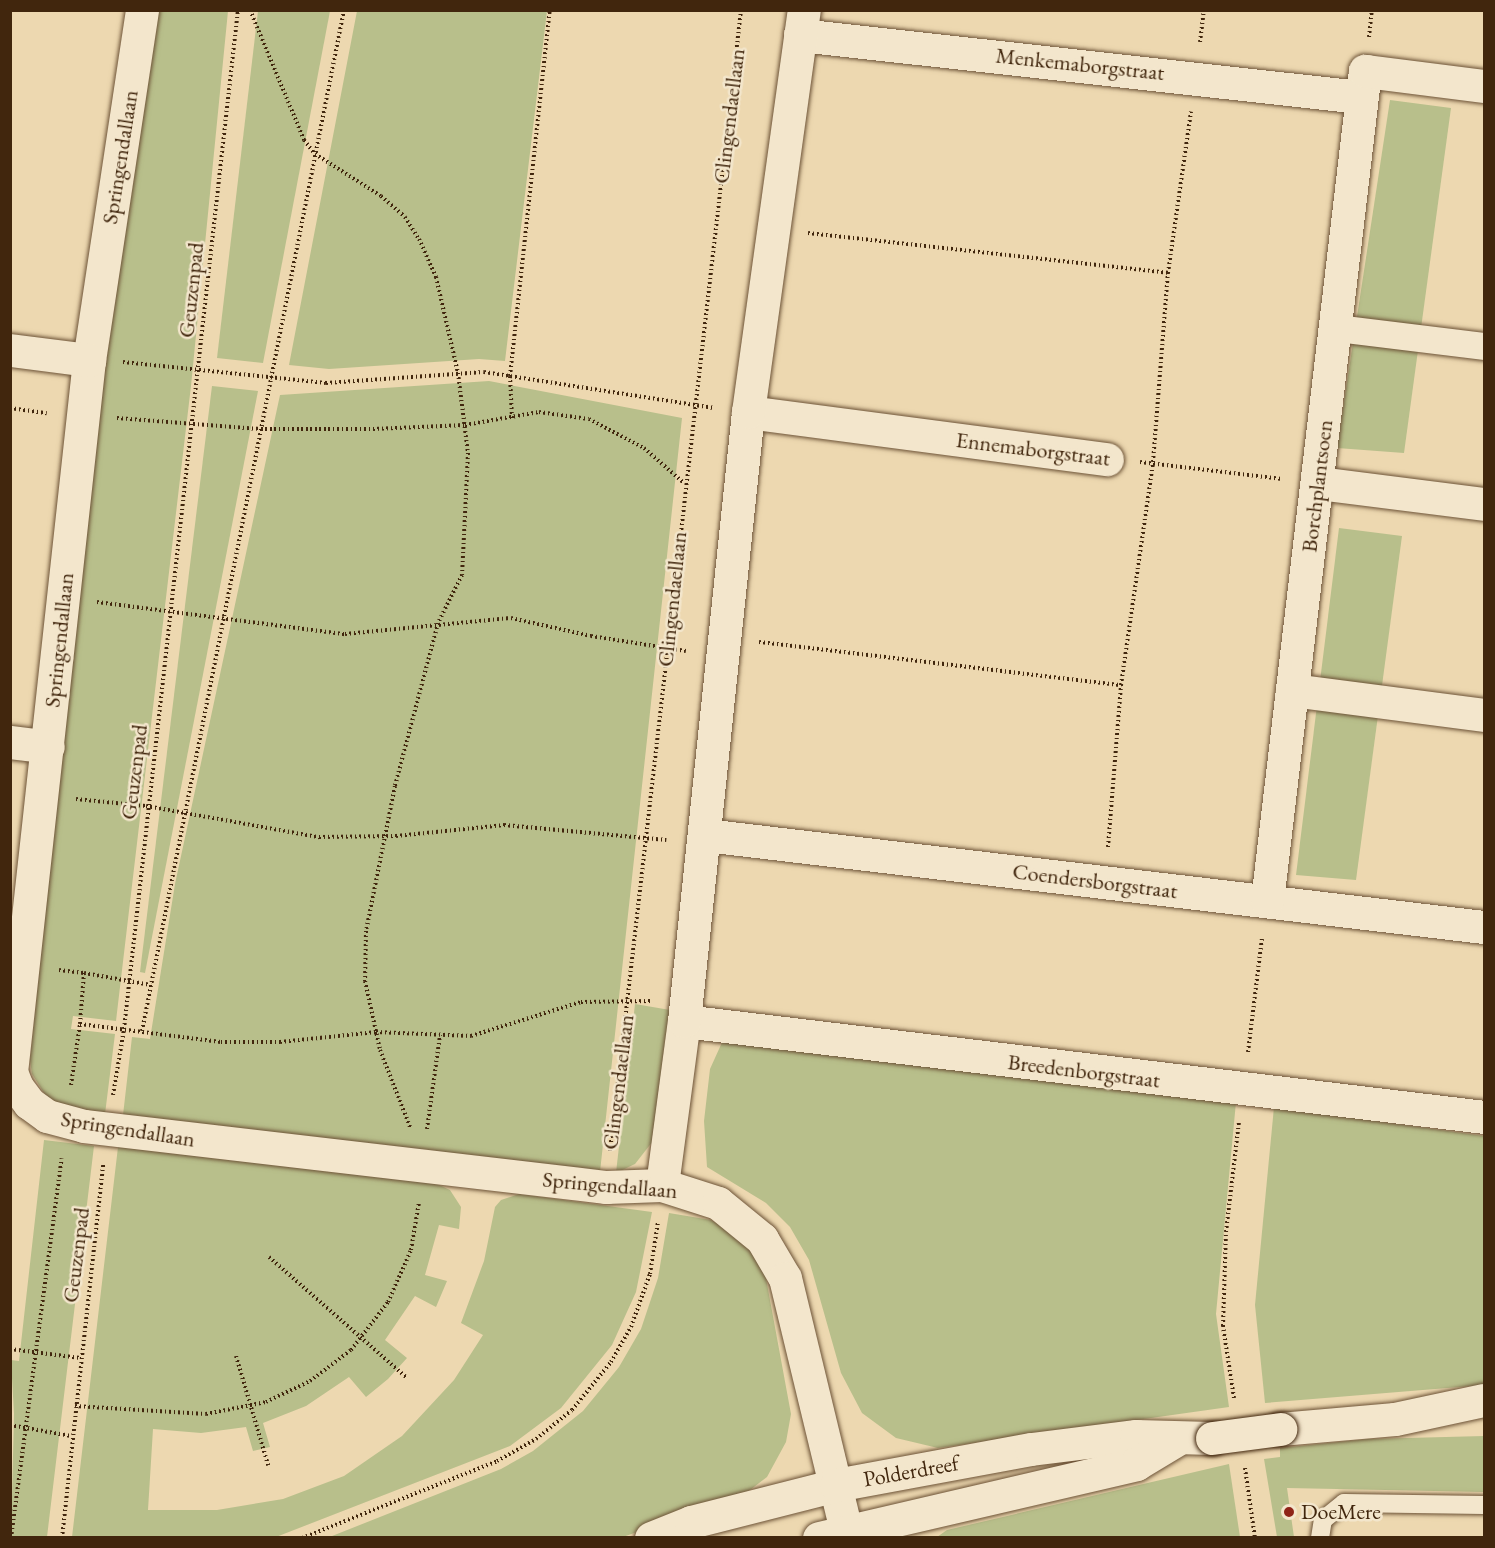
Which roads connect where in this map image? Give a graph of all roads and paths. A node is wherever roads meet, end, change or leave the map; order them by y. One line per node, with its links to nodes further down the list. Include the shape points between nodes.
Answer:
1 (142, 10): 18 (street, Springendallaan)
2 (238, 10): 19 (path, Geuzenpad)
3 (250, 10): 12 (path, via 304,140)
4 (344, 10): 12 (path)
5 (550, 10): 21 (path)
6 (741, 10): 23 (path, Clingendaellaan)
7 (1204, 10): 9 (path)
8 (802, 23): 9 (street, Menkemaborgstraat); 13 (street)
9 (1196, 76): 10 (street, Menkemaborgstraat); 14 (path)
10 (1362, 84): 11 (street, Menkemaborgstraat); 15 (street, Borchplantsoen)
11 (1485, 86)
12 (315, 154): 20 (path, via 381,196 414,232 436,277); 22 (path)
13 (774, 229): 14 (path); 25 (street)
14 (1168, 273): 32 (path)
15 (1336, 328): 16 (street); 33 (street, Borchplantsoen)
16 (1485, 346)
17 (10, 350): 18 (street)
18 (89, 360): 19 (path); 26 (street, Springendallaan)
19 (199, 367): 22 (path); 28 (path, Geuzenpad)
20 (458, 373): 21 (path); 22 (path, via 326,382); 29 (path)
21 (510, 376): 23 (path); 27 (path)
22 (269, 377): 30 (path)
23 (695, 406): 25 (path); 34 (path, Clingendaellaan)
24 (10, 408): 26 (path)
25 (748, 412): 31 (street, Ennemaborgstraat); 40 (street)
26 (83, 418): 28 (path); 36 (street, Springendallaan)
27 (512, 418): 29 (path); 34 (path, via 539,412 589,419 644,448)
28 (192, 424): 30 (path); 37 (path, Geuzenpad)
29 (465, 425): 30 (path); 39 (path, via 468,453 462,575)
30 (261, 429): 38 (path)
31 (1107, 459): 32 (path, Ennemaborgstraat)
32 (1153, 462): 33 (path, Ennemaborgstraat); 42 (path)
33 (1318, 483): 35 (street); 43 (street, Borchplantsoen)
34 (685, 484): 41 (path, Clingendaellaan)
35 (1485, 504)
36 (64, 596): 37 (path); 46 (street, Springendallaan)
37 (170, 613): 38 (path); 48 (path, Geuzenpad)
38 (223, 620): 39 (path, via 345,634); 49 (path)
39 (438, 623): 41 (path, via 512,618); 50 (path)
40 (724, 646): 41 (path); 42 (path); 52 (street)
41 (666, 648): 51 (path, Clingendaellaan)
42 (1121, 685): 53 (path)
43 (1292, 690): 44 (street); 54 (street, Borchplantsoen)
44 (1485, 715)
45 (10, 742): 46 (street)
46 (48, 747): 47 (street, Springendallaan)
47 (42, 795): 48 (path); 56 (street, Springendallaan)
48 (146, 807): 49 (path); 58 (path, Geuzenpad)
49 (183, 814): 50 (path, via 319,837); 59 (path)
50 (386, 836): 51 (path, via 513,825); 65 (path, via 366,932 365,981)
51 (648, 838): 52 (path); 60 (path, Clingendaellaan)
52 (704, 839): 53 (street, Coendersborgstraat); 61 (street)
53 (1106, 882): 54 (street, Coendersborgstraat)
54 (1267, 901): 55 (street, Coendersborgstraat)
55 (1485, 927)
56 (23, 965): 57 (path); 67 (street, Springendallaan)
57 (84, 973): 58 (path); 62 (path)
58 (129, 980): 59 (path); 63 (path, Geuzenpad)
59 (152, 985): 64 (path)
60 (628, 999): 61 (path); 66 (path, via 581,1002 471,1036); 73 (path, Clingendaellaan)
61 (685, 1013): 68 (street, Breedenborgstraat); 72 (street)
62 (80, 1024): 63 (path); 69 (path)
63 (124, 1029): 64 (path); 70 (path, Geuzenpad)
64 (142, 1031): 65 (path, via 254,1044)
65 (376, 1032): 66 (path); 71 (path, via 393,1091)
66 (440, 1035): 71 (path)
67 (11, 1072): 69 (street, Springendallaan, via 29,1103 47,1116)
68 (1485, 1117)
69 (67, 1123): 70 (street, Springendallaan); 77 (path)
70 (107, 1130): 71 (street, Springendallaan); 79 (path, Geuzenpad)
71 (424, 1156): 73 (street, Springendallaan); 75 (path, via 415,1233 404,1269 388,1302)
72 (662, 1185): 73 (street, Springendallaan); 91 (street, Springendallaan, via 691,1193 733,1213 774,1255 792,1302); 96 (path, via 650,1274 641,1303 611,1362 572,1410 536,1439 497,1461)
73 (606, 1187)
74 (269, 1257): 75 (path)
75 (362, 1338): 80 (path); 83 (path, via 310,1382)
76 (10, 1349): 77 (path)
77 (34, 1352): 79 (path); 87 (path)
78 (236, 1356): 83 (path)
79 (80, 1358): 82 (path, Geuzenpad)
80 (406, 1377)
81 (1485, 1400): 84 (street, Polderdreef)
82 (75, 1406): 83 (path, via 182,1415); 88 (path, Geuzenpad)
83 (250, 1407): 90 (path)
84 (1395, 1419): 85 (street, Polderdreef); 89 (street, Polderdreef, bridge)
85 (1485, 1423)
86 (10, 1425): 87 (path)
87 (24, 1427): 88 (path); 94 (path)
88 (71, 1436): 95 (path, Geuzenpad)
89 (1176, 1440): 91 (street, Polderdreef, via 1136,1436 1031,1449); 93 (street, Polderdreef, via 1136,1464)
90 (268, 1465)
91 (836, 1485): 93 (street, Springendallaan); 97 (street, Polderdreef, via 691,1522)
92 (1485, 1505): 98 (lane, via 1344,1503 1323,1520)
93 (838, 1535)
94 (11, 1538)
95 (62, 1538)
96 (302, 1538)
97 (651, 1538)
98 (1320, 1538)

